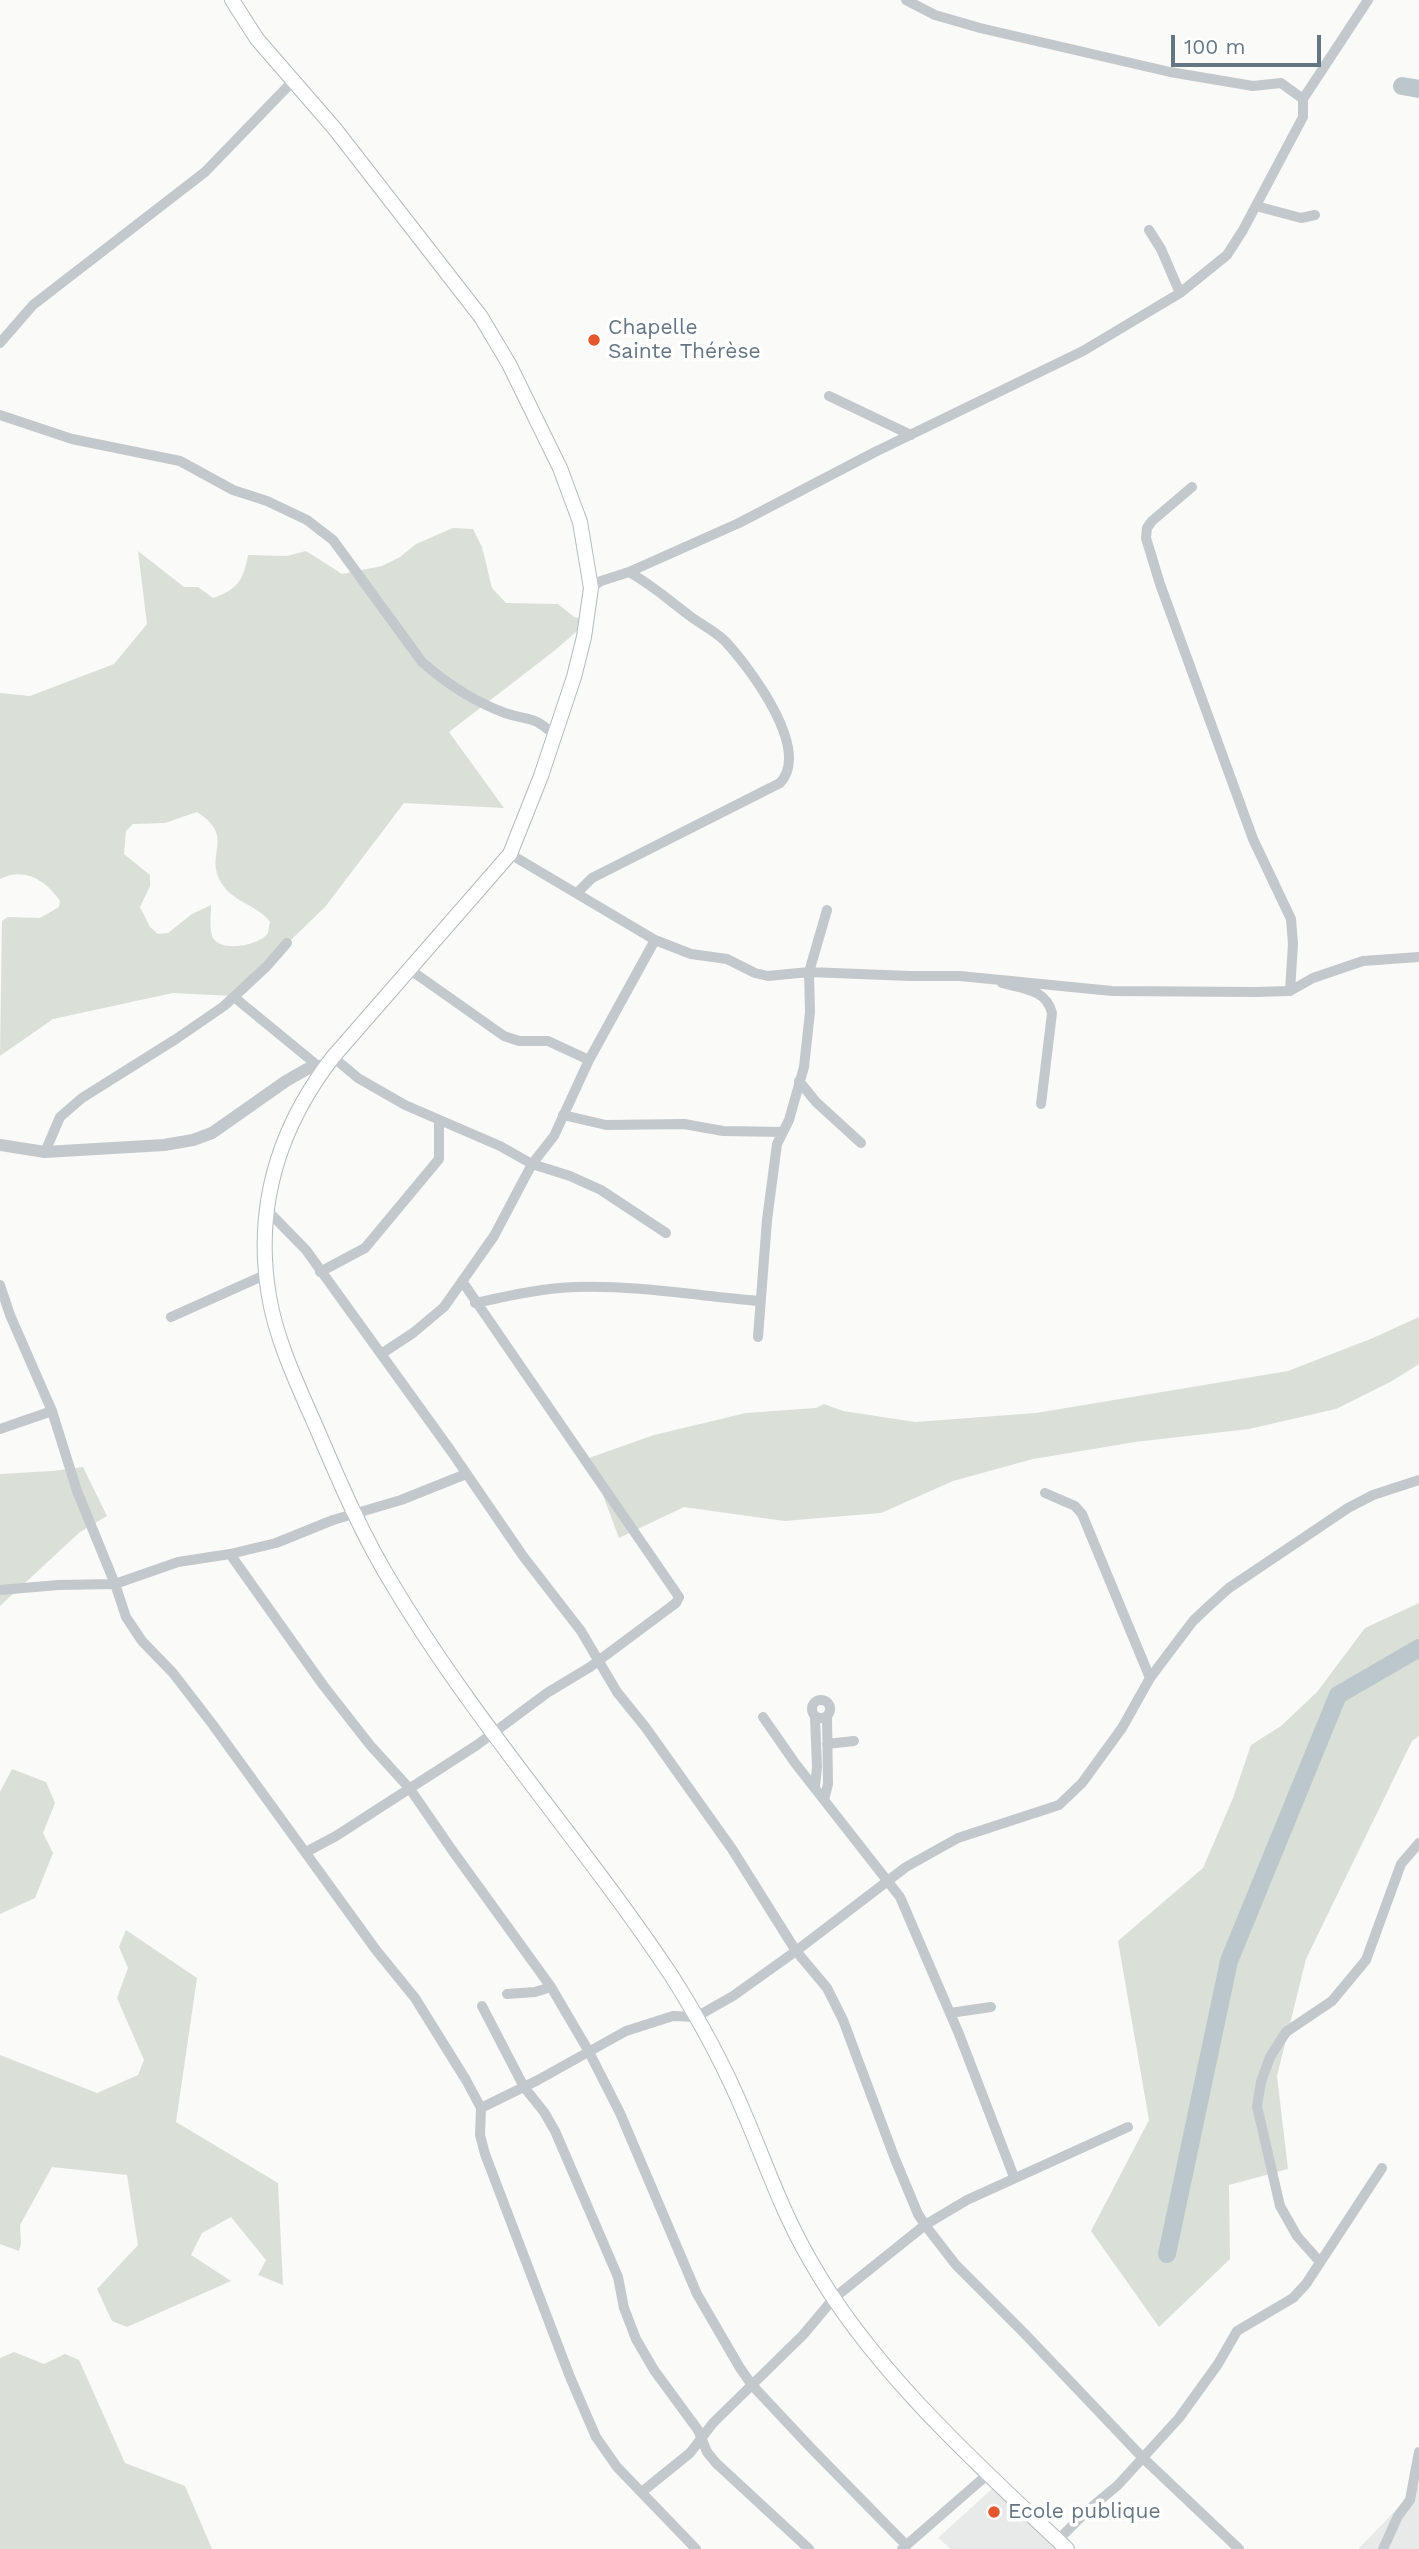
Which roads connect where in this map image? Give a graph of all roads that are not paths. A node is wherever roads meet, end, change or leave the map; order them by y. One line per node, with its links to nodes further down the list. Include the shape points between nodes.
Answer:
1 (232, 0): 4 (main road, via 257,39)
2 (906, 0): 5 (street, via 934,15 980,28 1170,72 1253,86 1281,83)
3 (1368, 0): 5 (street)
4 (294, 80): 10 (street, via 205,172 40,300); 16 (main road, via 460,288 502,352 571,495)
5 (1303, 99): 6 (street, via 1303,117)
6 (1256, 206): 7 (street, via 1301,218); 9 (street, via 1227,256)
7 (1315, 215)
8 (1149, 230): 9 (street)
9 (1181, 293): 13 (street, via 1083,351)
10 (0, 343)
11 (829, 396): 13 (street)
12 (0, 415): 17 (street, via 72,439 180,461 233,490 307,520 333,540 422,662 468,695 507,714 533,719)
13 (911, 435): 15 (street, via 739,523)
14 (1192, 487): 27 (street, via 1152,521 1146,538 1248,827 1291,919)
15 (629, 572): 16 (street); 19 (street, via 725,641 757,681 783,728 788,768 780,783 592,878)
16 (591, 588): 17 (main road, via 580,657)
17 (553, 734): 18 (main road)
18 (510, 854): 19 (street); 24 (main road)
19 (577, 893): 21 (street)
20 (827, 910): 25 (street)
21 (655, 940): 25 (street, via 768,976); 29 (street)
22 (287, 943): 28 (street)
23 (1419, 957): 27 (street, via 1355,963)
24 (409, 969): 29 (street, via 504,1036 548,1041); 30 (main road)
25 (809, 972): 26 (street); 31 (street, via 808,1045)
26 (983, 977): 27 (street, via 1112,991); 32 (street, via 1047,999 1052,1013)
27 (1290, 990)
28 (234, 998): 30 (street); 38 (street, via 82,1098 60,1117)
29 (589, 1060): 33 (street)
30 (326, 1062): 34 (street); 38 (street, via 286,1082 212,1133 193,1140); 40 (main road, via 284,1141 271,1178)
31 (799, 1081): 35 (street); 36 (street)
32 (1041, 1104)
33 (563, 1115): 35 (street, via 606,1125 684,1124 723,1131); 39 (street, via 554,1136)
34 (439, 1119): 39 (street); 42 (street, via 439,1159 365,1248)
35 (783, 1132): 46 (street, via 777,1144)
36 (860, 1143)
37 (0, 1145): 38 (street)
38 (45, 1152)
39 (532, 1164): 41 (street, via 601,1190); 44 (street, via 494,1236)
40 (267, 1210): 42 (street, via 306,1250); 43 (main road)
41 (666, 1233)
42 (320, 1272): 50 (street)
43 (267, 1274): 48 (street); 56 (main road, via 269,1299 289,1363)
44 (462, 1281): 47 (street); 50 (street, via 444,1307)
45 (0, 1285): 51 (street)
46 (759, 1301): 47 (street, via 577,1287); 49 (street)
47 (475, 1303): 60 (street, via 679,1597)
48 (171, 1317)
49 (758, 1338)
50 (381, 1354): 53 (street)
51 (52, 1411): 52 (street); 58 (street, via 77,1491)
52 (0, 1429)
53 (466, 1474): 56 (street); 60 (street)
54 (1419, 1480): 61 (street, via 1348,1508 1229,1588 1192,1621)
55 (1045, 1493): 61 (street, via 1082,1514)
56 (354, 1513): 57 (street, via 276,1543); 65 (main road, via 396,1592)
57 (230, 1554): 58 (street, via 178,1562); 69 (street, via 323,1685)
58 (115, 1584): 59 (street); 72 (street, via 126,1617 142,1641 214,1725)
59 (0, 1590)
60 (598, 1659): 65 (street); 74 (street, via 732,1849)
61 (1150, 1678): 73 (street, via 1122,1728 1082,1783 1059,1805 958,1838)
62 (827, 1716): 64 (street); 64 (street, via 829,1704 817,1700 811,1711); 67 (street)
63 (763, 1717): 68 (street)
64 (815, 1717): 68 (street)
65 (493, 1734): 69 (street); 80 (main road, via 583,1852)
66 (854, 1741): 67 (street)
67 (827, 1744): 70 (street)
68 (815, 1787): 70 (street)
69 (410, 1789): 72 (street); 75 (street)
70 (824, 1800): 73 (street)
71 (1419, 1843): 88 (street, via 1401,1864 1366,1960 1332,2001 1286,2032 1261,2082 1257,2106 1280,2206 1297,2236)
72 (306, 1852): 83 (street, via 415,1998)
73 (889, 1881): 74 (street); 79 (street)
74 (796, 1951): 80 (street); 87 (street, via 827,1988)
75 (551, 1987): 76 (street); 81 (street)
76 (507, 1994)
77 (482, 2006): 82 (street)
78 (991, 2007): 79 (street)
79 (950, 2013): 86 (street)
80 (696, 2017): 81 (street, via 673,2016 625,2031); 89 (main road, via 745,2113 793,2229)
81 (588, 2050): 82 (street); 90 (street, via 620,2113 696,2294)
82 (524, 2087): 83 (street); 91 (street, via 555,2130 618,2277 636,2339)
83 (481, 2108): 95 (street, via 485,2154 570,2377 596,2437 617,2467)
84 (1128, 2127): 86 (street)
85 (1382, 2168): 88 (street)
86 (1014, 2177): 87 (street)
87 (925, 2225): 89 (street); 93 (street, via 956,2266)
88 (1320, 2262): 93 (street, via 1293,2298 1237,2331 1190,2405)
89 (834, 2298): 90 (street); 94 (main road, via 881,2360)
90 (752, 2385): 91 (street); 97 (street)
91 (702, 2439): 95 (street); 99 (street, via 716,2463)
92 (1419, 2452): 101 (street, via 1410,2500)
93 (1142, 2457): 96 (street, via 1087,2511); 100 (street)
94 (988, 2475): 96 (main road); 97 (street)
95 (643, 2491): 98 (street)
96 (1063, 2545)
97 (904, 2547)
98 (696, 2549)
99 (809, 2549)
100 (1239, 2549)
101 (1382, 2549)

